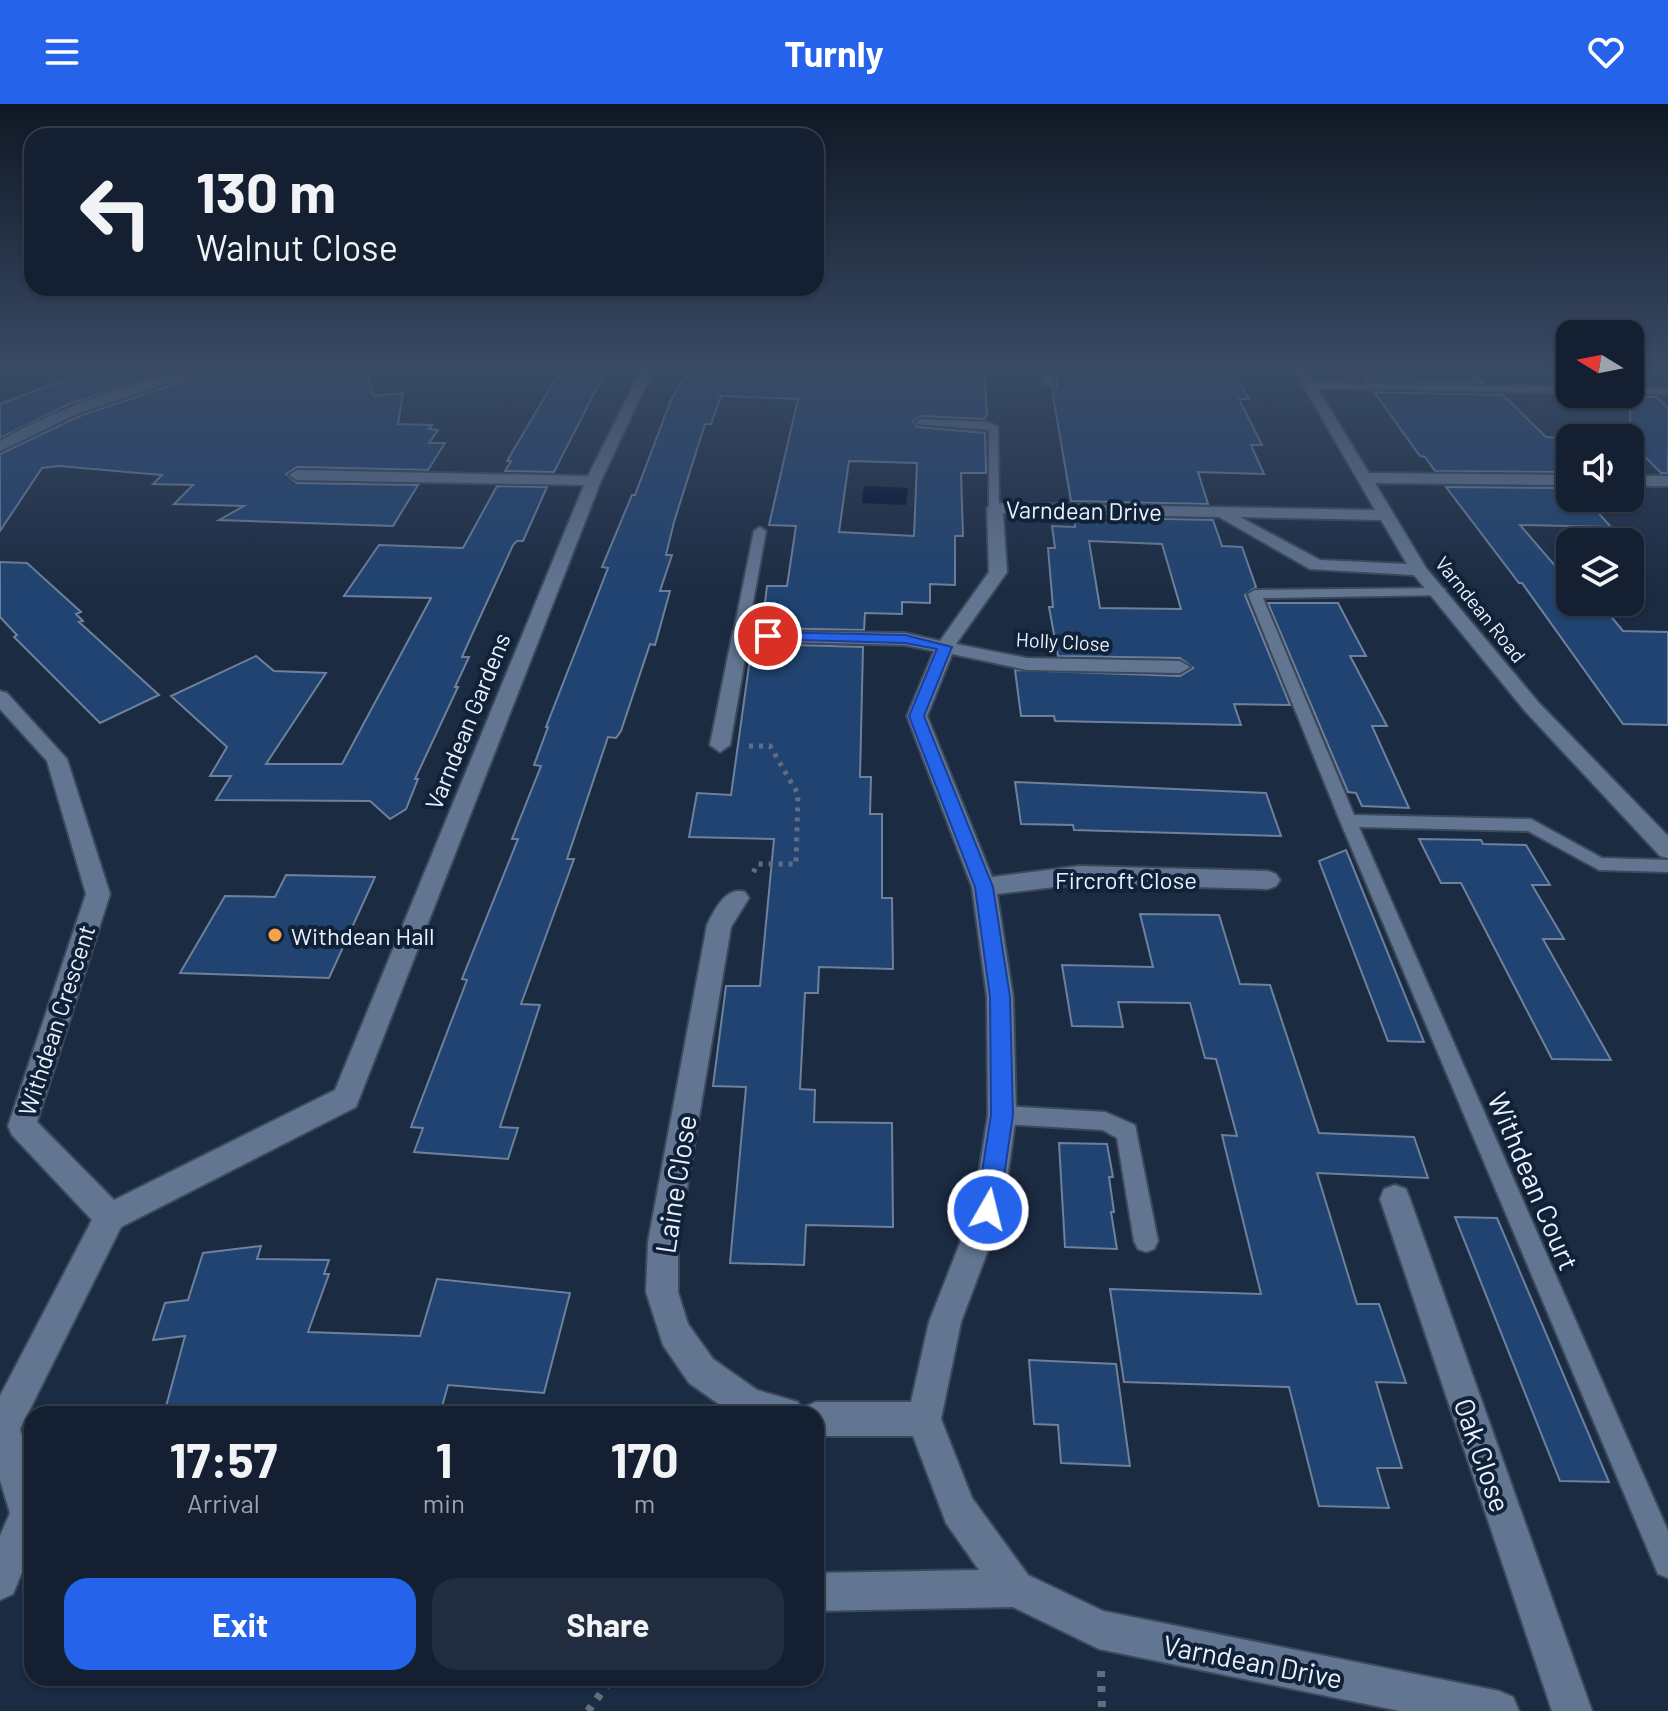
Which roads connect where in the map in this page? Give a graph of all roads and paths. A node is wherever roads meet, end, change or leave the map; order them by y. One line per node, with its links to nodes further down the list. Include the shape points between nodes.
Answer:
1 (611, 443): 7 (street, Varndean Gardens)
2 (994, 443): 10 (lane)
3 (1345, 443): 5 (street, Varndean Road)
4 (297, 475): 7 (street)
5 (1366, 478): 6 (street); 12 (street, Varndean Road)
6 (1556, 480)
7 (593, 481): 29 (street, Varndean Gardens, via 346,1098)
8 (1644, 481): 9 (street)
9 (1668, 481)
10 (995, 508): 11 (street, Varndean Drive); 17 (street, Varndean Drive, via 998,572)
11 (1221, 512): 12 (street, Varndean Drive); 14 (street, Varndean Drive, via 1316,565)
12 (1387, 515): 14 (street, Varndean Road)
13 (760, 531): 16 (lane)
14 (1419, 570): 15 (street, Varndean Road)
15 (1440, 592): 21 (lane, Withdean Court, via 1255,594); 22 (street, Varndean Road, via 1532,707)
16 (740, 635): 17 (street, Holly Close, via 905,639); 20 (street)
17 (945, 647): 18 (street, Holly Close, via 1027,664); 25 (street, Varndean Drive, via 917,716)
18 (1180, 667)
19 (0, 697): 29 (street, Withdean Crescent, via 57,759 98,894 22,1126)
20 (720, 745): 26 (path, via 770,746 798,794 796,864 758,864)
21 (1348, 821): 23 (lane, via 1531,825 1599,864); 36 (lane, Withdean Court)
22 (1668, 850)
23 (1668, 866)
24 (1268, 880): 25 (street, Fircroft Close, via 1079,875)
25 (984, 887): 27 (street, Varndean Drive, via 1000,997)
26 (737, 898): 31 (street, Laine Close, via 719,925 663,1242 662,1292 675,1333 701,1371)
27 (1002, 1115): 30 (lane, via 1105,1121 1127,1132); 33 (street, Varndean Drive, via 988,1210 945,1322)
28 (1395, 1199): 43 (street, Oak Close)
29 (110, 1217): 34 (street, via 2,1428)
30 (1146, 1241)
31 (753, 1406)
32 (824, 1419): 33 (street)
33 (924, 1419): 38 (street, Varndean Drive, via 959,1510)
34 (24, 1500)
35 (24, 1523): 37 (street)
36 (1668, 1564)
37 (0, 1581)
38 (1015, 1588): 39 (street, Varndean Drive); 42 (street, Varndean Drive, via 1099,1630)
39 (824, 1592)
40 (606, 1686): 41 (path)
41 (588, 1711)
42 (1499, 1711)
43 (1572, 1711)

